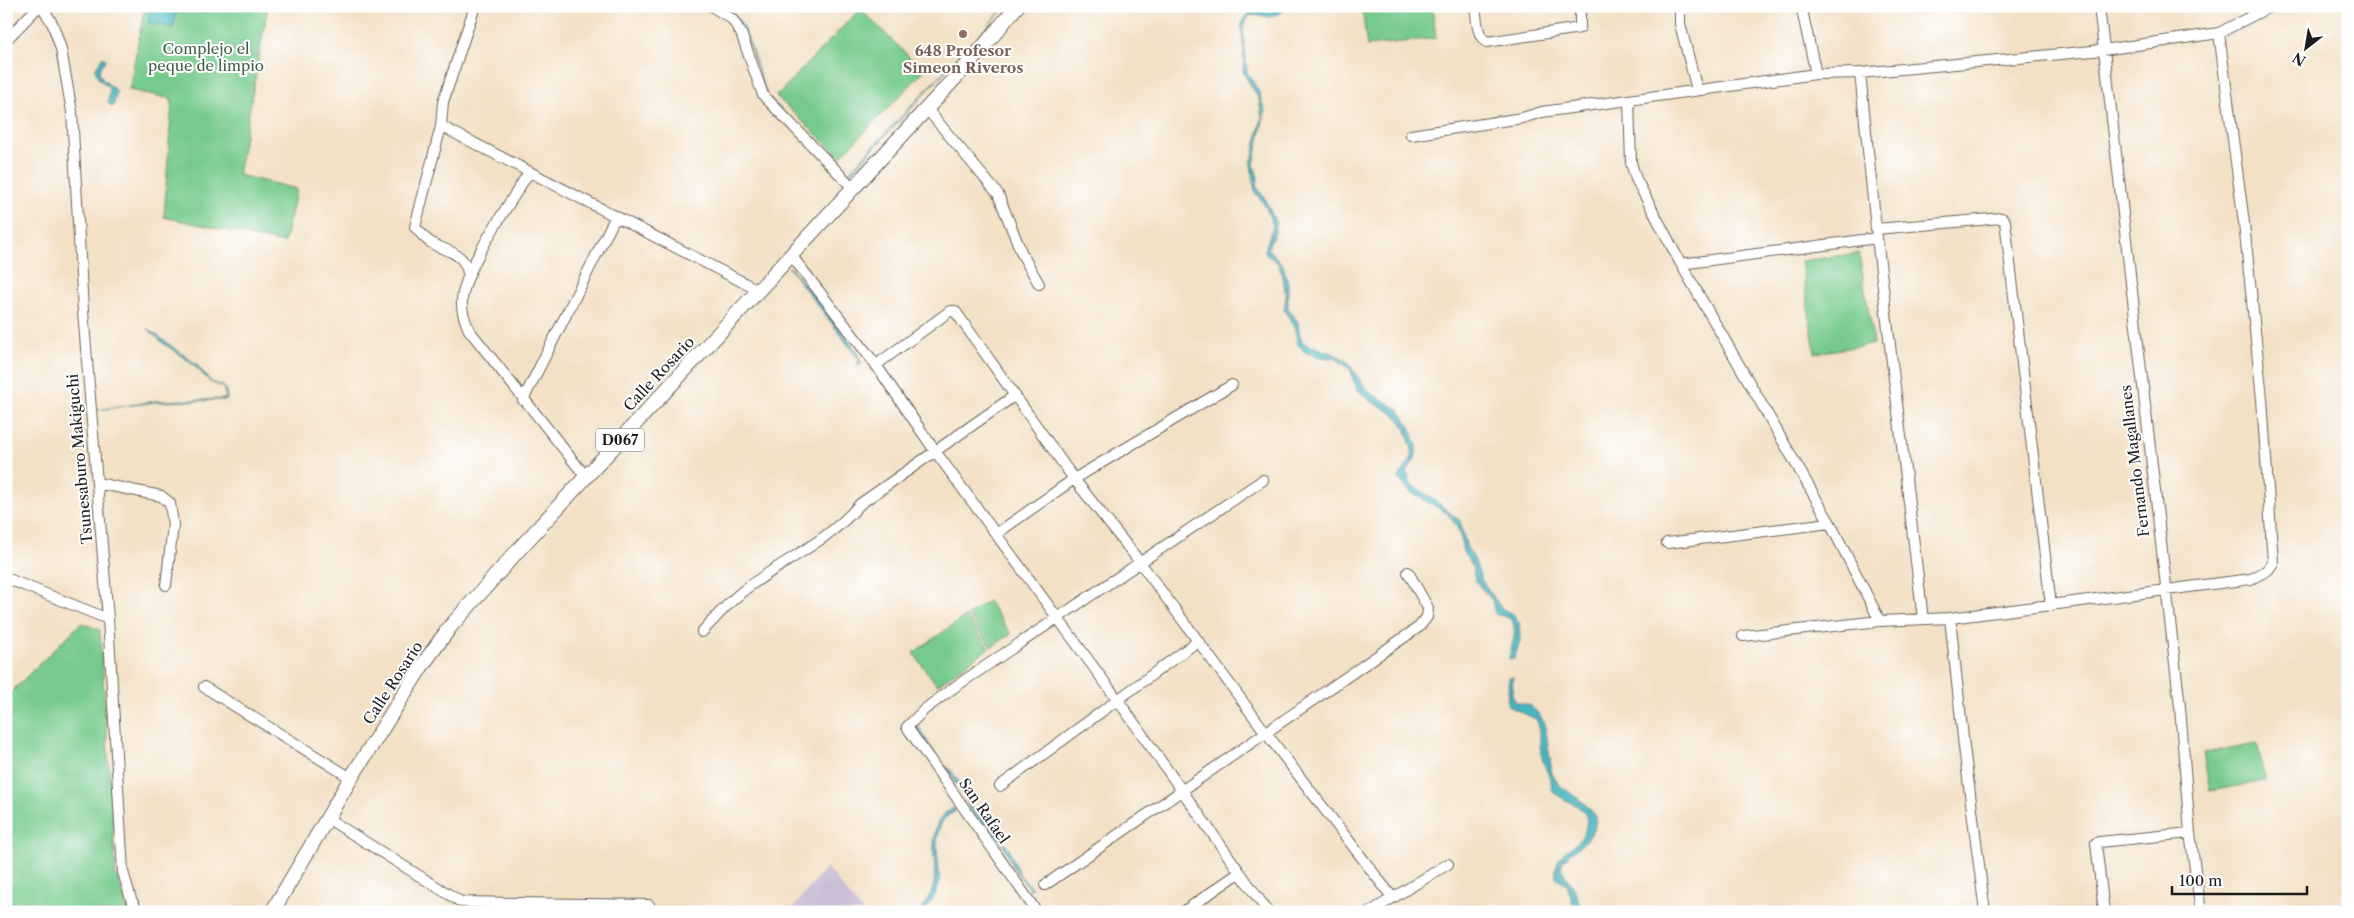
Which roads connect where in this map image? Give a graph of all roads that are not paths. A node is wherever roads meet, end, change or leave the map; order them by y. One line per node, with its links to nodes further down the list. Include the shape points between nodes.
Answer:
1 (40, 6): 13 (street); 39 (street, Tsunesaburo Makiguchi, via 53,25 61,49 72,112 83,311)
2 (475, 6): 20 (street, via 443,102)
3 (711, 6): 23 (street, via 732,19 741,33 763,96)
4 (1016, 6): 19 (main road, Calle Rosario / D067)
5 (1475, 6): 6 (street, via 1480,34 1488,42 1580,28)
6 (1580, 6)
7 (1680, 6): 17 (street, via 1680,24)
8 (1801, 6): 16 (street)
9 (2099, 6): 14 (street, Fernando Magallanes)
10 (2271, 6): 11 (street)
11 (2249, 11): 12 (street)
12 (2219, 33): 14 (street); 47 (street, via 2244,223 2262,399 2273,563 2268,570 2250,579)
13 (6, 40)
14 (2103, 50): 15 (street); 47 (street, Fernando Magallanes)
15 (1860, 73): 16 (street); 25 (street)
16 (1816, 74): 17 (street)
17 (1697, 90): 18 (street)
18 (1629, 100): 21 (street); 27 (street, via 1631,163 1636,179)
19 (927, 109): 23 (main road, Calle Rosario / D067); 29 (street, via 998,194)
20 (441, 126): 22 (street); 28 (street, via 415,227 429,241 460,256 467,265)
21 (1411, 135)
22 (529, 172): 24 (street); 28 (street)
23 (854, 188): 26 (main road, Calle Rosario / D067)
24 (616, 216): 30 (street); 34 (street)
25 (1877, 233): 27 (street); 48 (street, via 2002,218 2005,221); 52 (street)
26 (791, 255): 30 (main road, Calle Rosario / D067); 31 (street)
27 (1682, 264): 40 (street)
28 (468, 273): 34 (street, via 462,301 466,323)
29 (1038, 284)
30 (758, 290): 36 (main road, Calle Rosario / D067)
31 (876, 365): 33 (street, via 953,310); 35 (street)
32 (1232, 386): 37 (street)
33 (1014, 396): 35 (street); 37 (street)
34 (523, 400): 36 (street)
35 (935, 452): 41 (street); 54 (street, via 860,504 825,537 743,591)
36 (586, 477): 60 (main road, Calle Rosario / D067, via 450,627)
37 (1074, 479): 41 (street); 43 (street)
38 (1263, 480): 43 (street)
39 (98, 483): 46 (street, via 161,496 170,503 173,525); 50 (street, Tsunesaburo Makiguchi)
40 (1830, 523): 42 (street); 53 (street)
41 (996, 534): 51 (street)
42 (1667, 543)
43 (1139, 561): 51 (street); 56 (street)
44 (1408, 572): 59 (street, via 1428,608 1427,617 1420,627)
45 (6, 578): 50 (street)
46 (166, 585)
47 (2166, 591): 48 (street); 64 (street, Fernando Magallanes)
48 (2051, 606): 49 (street)
49 (1950, 618): 52 (street); 78 (street)
50 (108, 619): 73 (street, Tsunesaburo Makiguchi, via 123,872)
51 (1056, 619): 58 (street); 75 (street, San Rafael, via 956,686 907,728)
52 (1923, 619): 53 (street)
53 (1880, 621): 55 (street)
54 (702, 632)
55 (1743, 636)
56 (1198, 642): 58 (street); 59 (street)
57 (204, 687): 60 (street)
58 (1117, 699): 61 (street); 62 (street)
59 (1266, 733): 62 (street); 68 (street)
60 (351, 778): 63 (main road, Calle Rosario / D067)
61 (1000, 786)
62 (1181, 791): 66 (street); 67 (street)
63 (328, 818): 70 (street); 74 (main road, Calle Rosario / D067)
64 (2190, 833): 79 (street, via 2096,844); 80 (street, Fernando Magallanes)
65 (1448, 864): 68 (street)
66 (1239, 873): 76 (street); 77 (street)
67 (1045, 885)
68 (1392, 897): 72 (street)
69 (649, 904): 71 (street)
70 (474, 908): 71 (street)
71 (552, 908)
72 (1372, 911)
73 (138, 912)
74 (272, 912)
75 (1037, 912)
76 (1182, 912)
77 (1268, 912)
78 (1985, 912)
79 (2104, 912)
80 (2201, 912)

